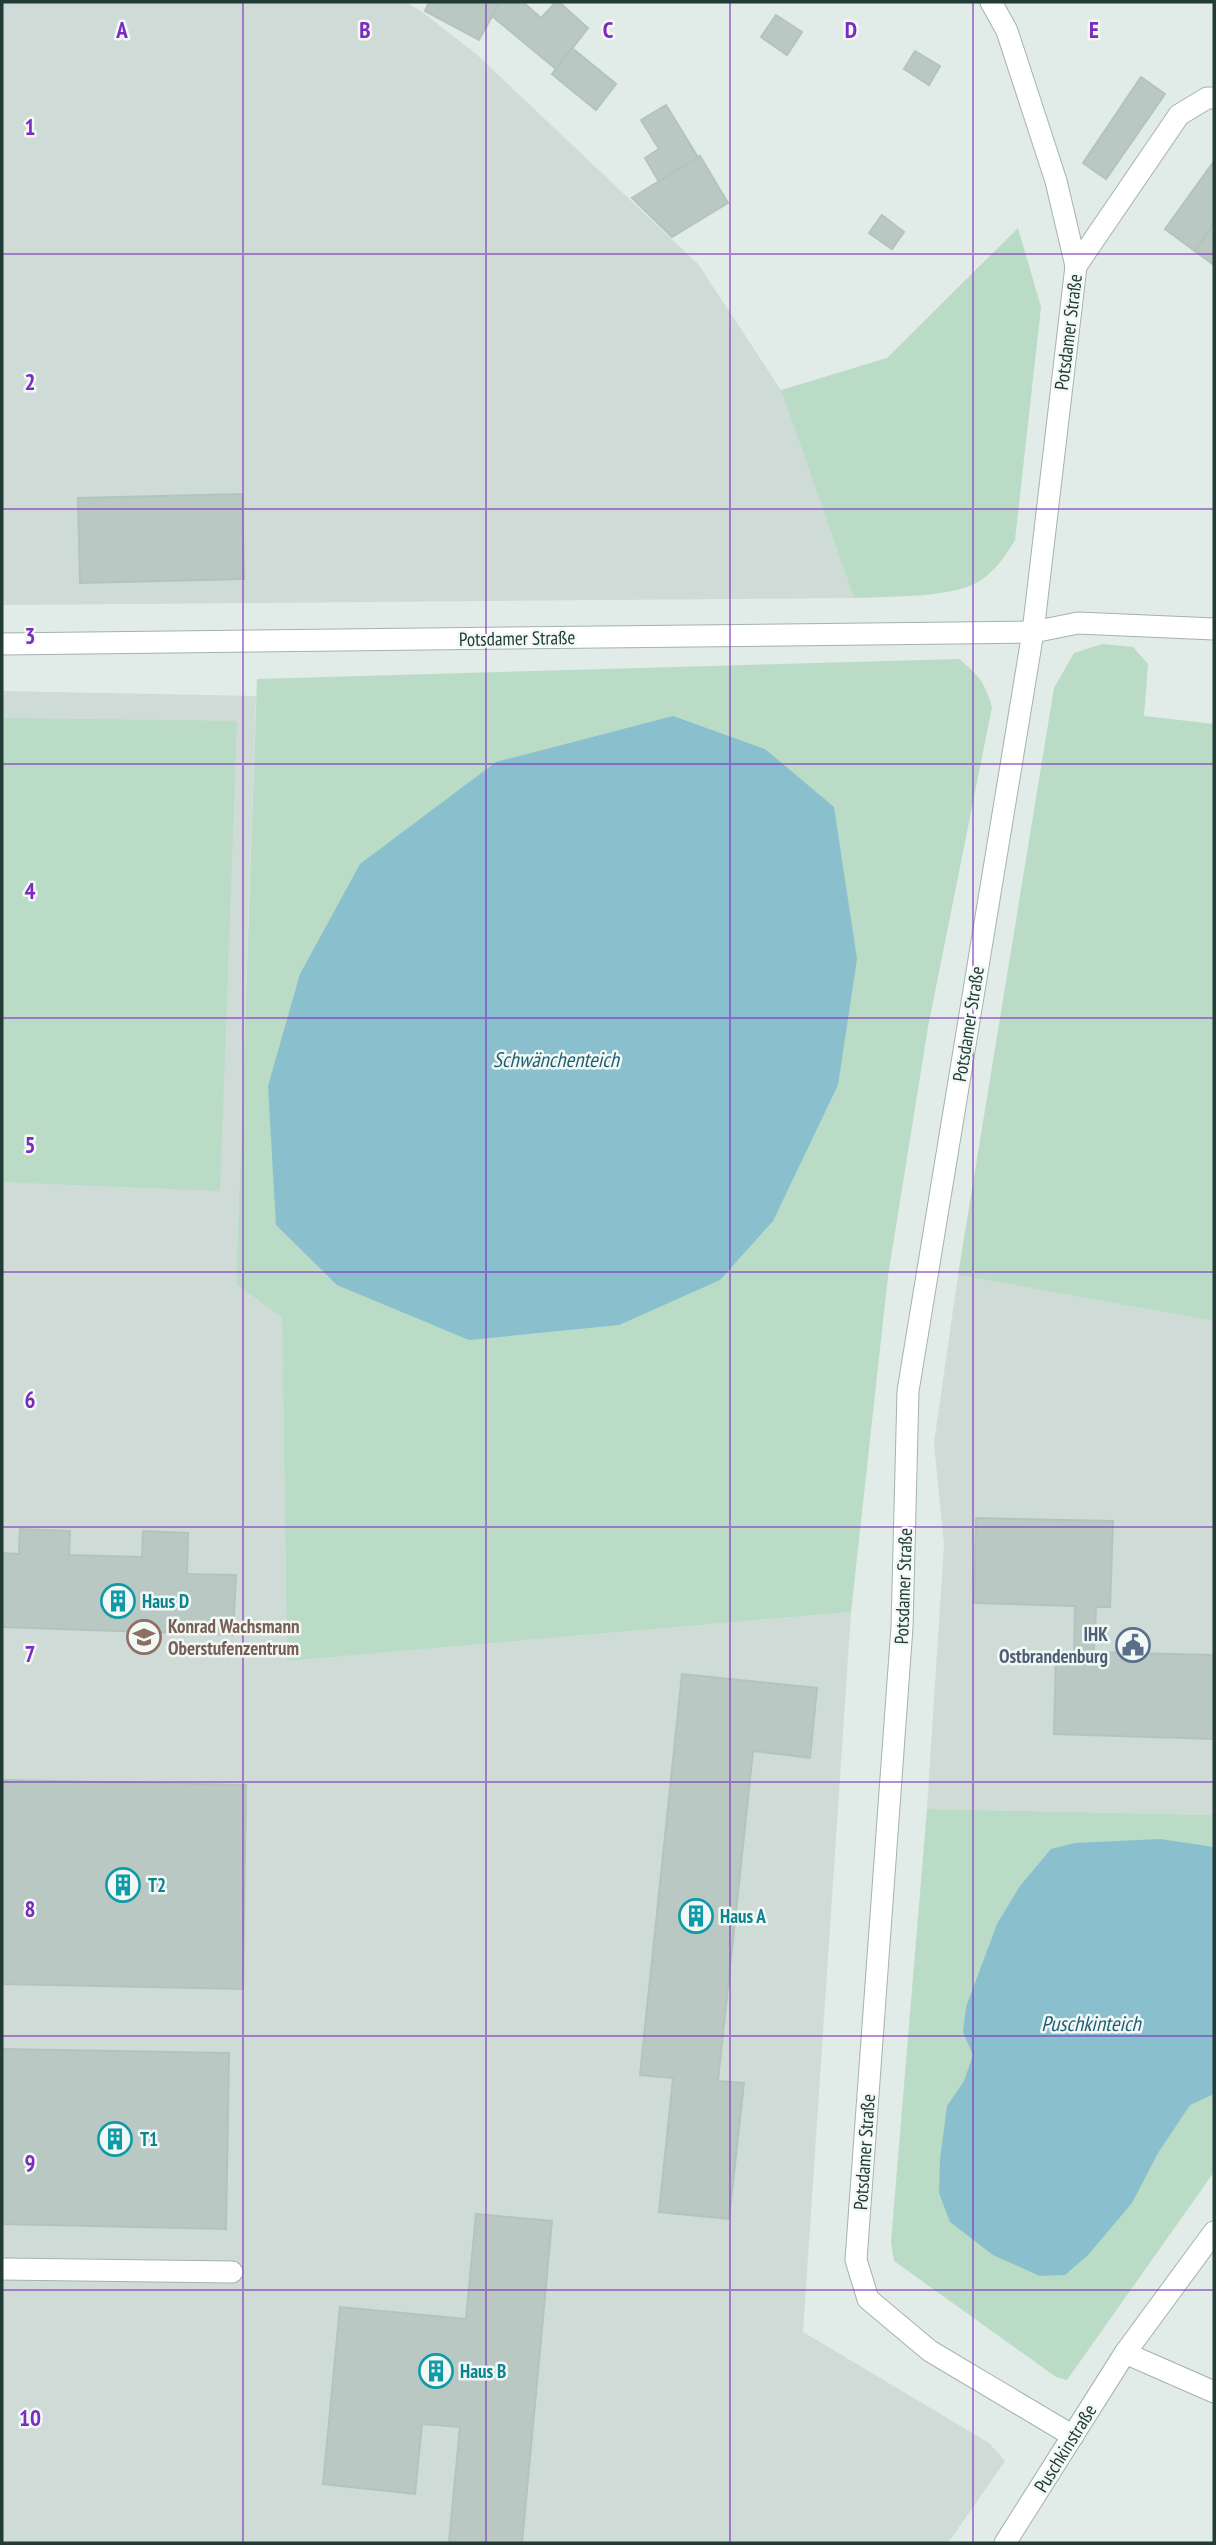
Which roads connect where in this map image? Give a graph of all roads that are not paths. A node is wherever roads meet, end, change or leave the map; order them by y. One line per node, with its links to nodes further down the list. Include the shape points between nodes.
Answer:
1 (991, 2): 3 (street, Potsdamer Straße, via 1007,31 1052,169)
2 (1214, 97): 3 (street, via 1179,115)
3 (1076, 266): 5 (street, Potsdamer Straße)
4 (1214, 629): 5 (street, via 1078,623)
5 (1032, 632): 6 (street, Potsdamer Straße); 12 (street, Potsdamer Straße, via 908,1391 902,1627 856,2260 868,2299 930,2351)
6 (2, 645)
7 (1214, 2232): 10 (street, Puschkinstraße)
8 (2, 2269): 9 (street)
9 (232, 2272)
10 (1125, 2353): 11 (street); 12 (street, Puschkinstraße)
11 (1214, 2392)
12 (1073, 2436): 13 (street, Puschkinstraße)
13 (1005, 2543)

